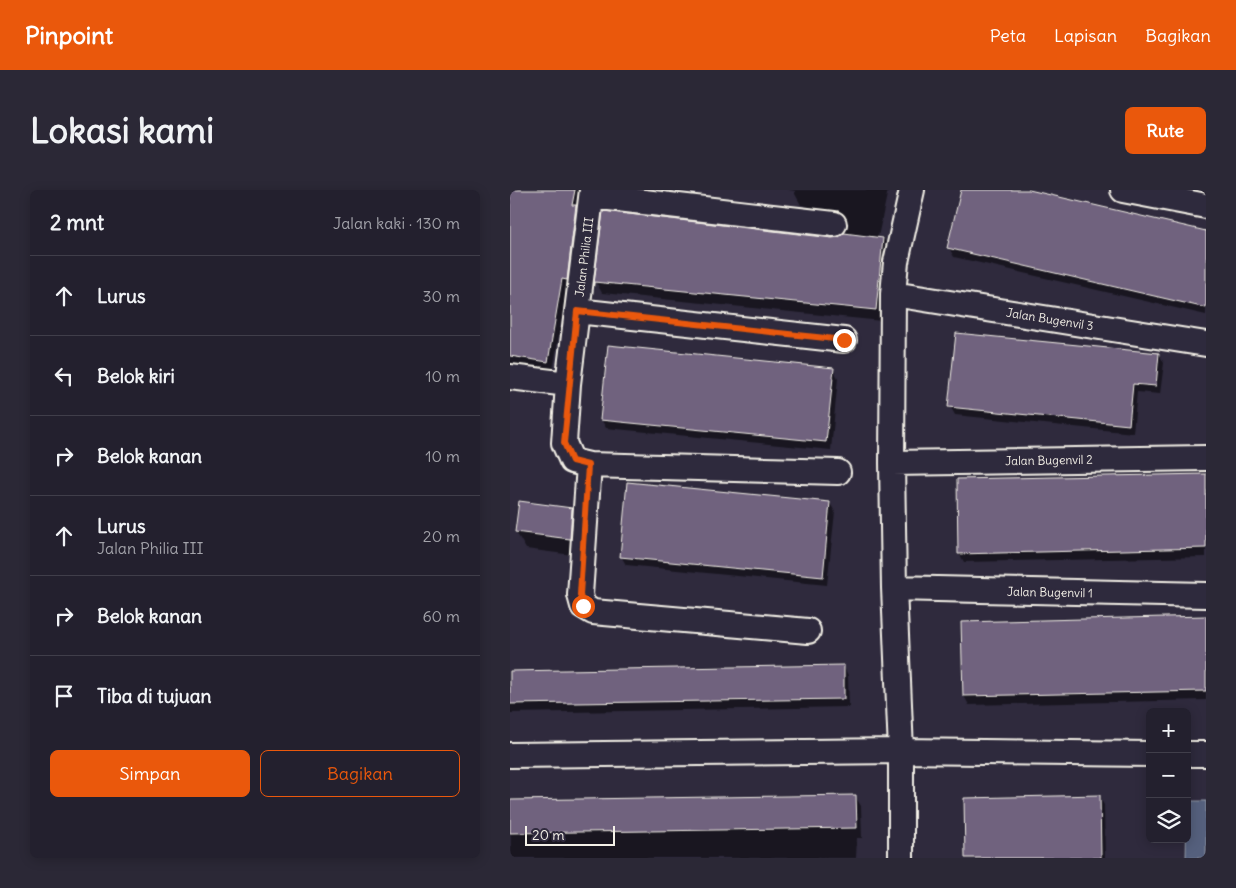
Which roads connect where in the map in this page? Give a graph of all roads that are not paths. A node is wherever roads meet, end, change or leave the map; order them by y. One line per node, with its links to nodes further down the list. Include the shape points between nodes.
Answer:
1 (912, 190): 6 (street, via 896,262)
2 (1123, 190): 4 (street)
3 (592, 193): 5 (street); 7 (street, Jalan Philia III)
4 (1206, 206)
5 (834, 224)
6 (893, 294): 9 (street, Jalan Bugenvil 3); 13 (street)
7 (577, 311): 8 (street); 11 (street, Jalan Philia III)
8 (844, 340)
9 (1206, 344)
10 (510, 377): 11 (street)
11 (568, 384): 14 (street, Jalan Philia III, via 564,443 572,461)
12 (1206, 458): 13 (street, Jalan Bugenvil 2)
13 (892, 463): 16 (street)
14 (588, 465): 15 (street); 18 (street, via 580,595 583,606 592,612)
15 (838, 472)
16 (894, 588): 17 (street, Jalan Bugenvil 1); 19 (street)
17 (1206, 595)
18 (808, 630)
19 (901, 751): 20 (street); 23 (street); 24 (street)
20 (1146, 754)
21 (1191, 754): 22 (street)
22 (1206, 754)
23 (510, 755)
24 (901, 858)

